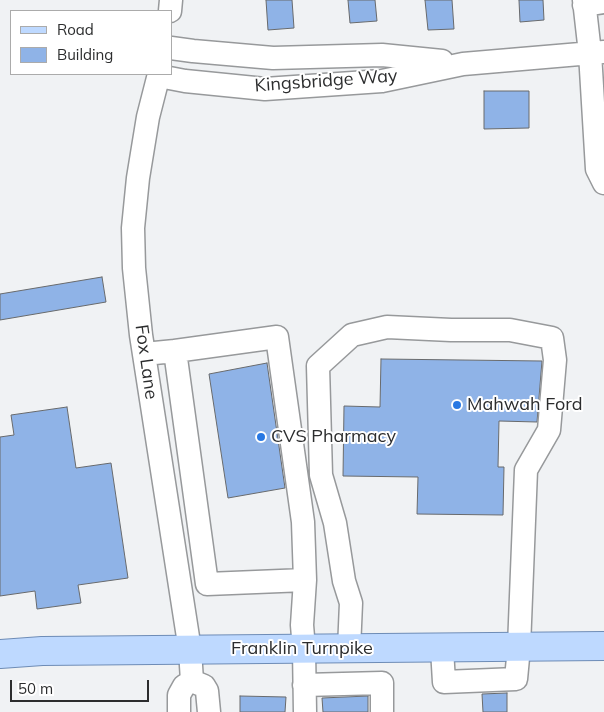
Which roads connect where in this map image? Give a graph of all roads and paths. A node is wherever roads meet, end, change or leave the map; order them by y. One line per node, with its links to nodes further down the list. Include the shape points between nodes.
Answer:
1 (590, 2): 3 (street)
2 (172, 48): 4 (street, Kingsbridge Way, via 273,58 382,54)
3 (597, 52): 4 (street, Kingsbridge Way); 6 (street, via 597,169)
4 (463, 64): 5 (street, Kingsbridge Way, via 382,81 265,89)
5 (159, 75): 8 (street, Fox Lane, via 143,143 133,228)
6 (604, 183)
7 (175, 352): 8 (street); 9 (street); 11 (street, via 277,337 303,522)
8 (144, 354): 10 (street, Fox Lane)
9 (200, 537): 10 (street); 11 (street, via 207,584)
10 (173, 538): 17 (street, Fox Lane)
11 (305, 580): 14 (street)
12 (604, 646): 13 (main road, Franklin Turnpike)
13 (519, 647): 15 (street, via 526,470 549,430 555,360 552,338 510,330 387,327 352,335 318,366 321,475 335,523 344,581 351,603); 16 (main road, Franklin Turnpike)
14 (304, 649): 15 (main road, Franklin Turnpike); 17 (main road, Franklin Turnpike); 21 (street)
15 (349, 649): 16 (main road, Franklin Turnpike)
16 (382, 649): 20 (street)
17 (190, 650): 18 (main road, Franklin Turnpike); 19 (street, Fox Lane)
18 (0, 654)
19 (192, 681): 22 (street, via 179,695); 23 (street, via 208,690)
20 (382, 683): 21 (street); 25 (street)
21 (304, 684): 24 (street)
22 (179, 712)
23 (209, 712)
24 (304, 712)
25 (382, 712)

